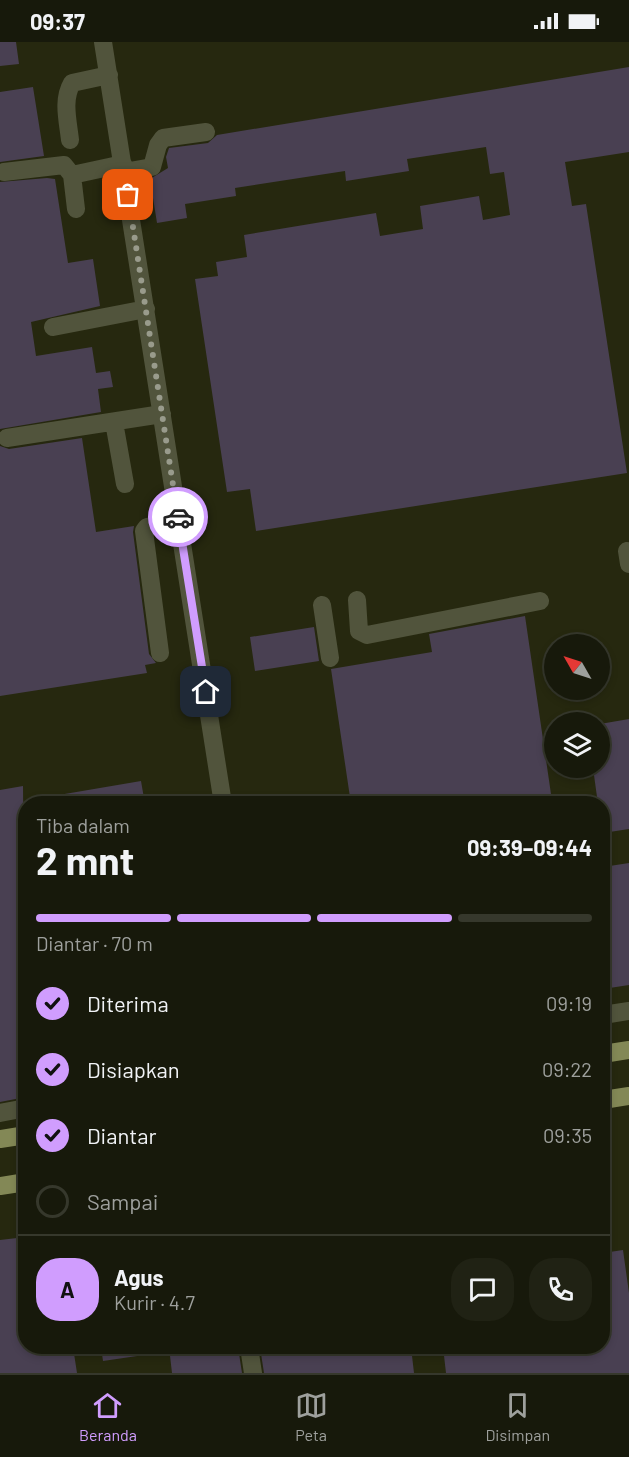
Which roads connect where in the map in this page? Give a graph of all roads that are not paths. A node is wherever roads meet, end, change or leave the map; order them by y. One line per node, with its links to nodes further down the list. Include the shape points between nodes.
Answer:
1 (103, 42): 2 (street)
2 (109, 75): 4 (street, via 72,83 67,91); 5 (street)
3 (206, 132): 5 (street, via 163,138 152,167)
4 (70, 140)
5 (124, 168): 7 (street); 9 (street)
6 (4, 172): 7 (street, via 58,164)
7 (72, 175): 8 (street)
8 (76, 209)
9 (146, 309): 10 (street); 11 (street)
10 (53, 327)
11 (162, 414): 12 (street); 15 (street)
12 (114, 422): 13 (street); 14 (street)
13 (7, 438)
14 (125, 484)
15 (179, 520): 19 (street, via 144,531); 21 (street)
16 (357, 600): 17 (street, via 359,631 367,635)
17 (540, 602)
18 (322, 605): 20 (street)
19 (160, 653)
20 (330, 658)
21 (223, 796)
22 (629, 1011): 23 (street)
23 (610, 1014)
24 (629, 1050): 25 (main road)
25 (610, 1053)
26 (629, 1096): 27 (main road)
27 (610, 1099)
28 (18, 1110): 29 (street)
29 (0, 1113)
30 (18, 1136): 31 (main road)
31 (0, 1139)
32 (18, 1183): 33 (main road)
33 (0, 1186)
34 (250, 1354): 35 (street)
35 (253, 1373)

